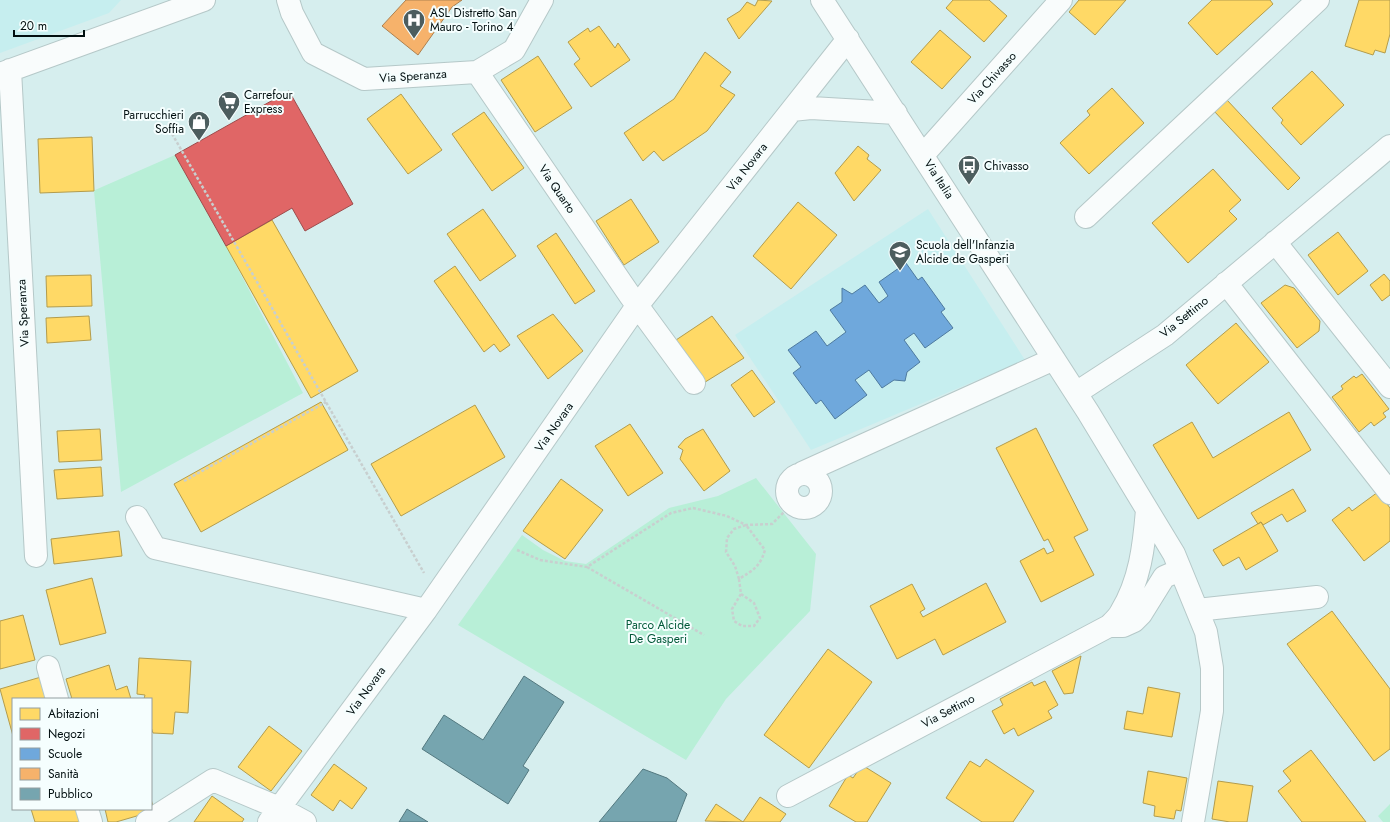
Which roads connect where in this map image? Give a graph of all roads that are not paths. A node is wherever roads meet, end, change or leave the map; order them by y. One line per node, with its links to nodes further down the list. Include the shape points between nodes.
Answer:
1 (204, 0): 7 (street, Via Speranza)
2 (288, 0): 10 (street, Via Speranza, via 313,53 364,79)
3 (542, 0): 10 (street, Via Speranza, via 514,50)
4 (1061, 0): 14 (street, Via Chivasso)
5 (1318, 0): 15 (street)
6 (825, 1): 8 (street, Via Italia)
7 (168, 6): 9 (street, Via Speranza)
8 (848, 39): 11 (street, Via Novara); 12 (street, Via Italia)
9 (5, 72): 27 (street, Via Speranza)
10 (477, 72): 18 (street, Via Quarto)
11 (792, 110): 12 (street, via 811,108); 18 (street, Via Novara)
12 (896, 113): 14 (street, Via Italia)
13 (1390, 146): 16 (street, Via Settimo)
14 (923, 155): 19 (street, Via Italia)
15 (1086, 217)
16 (1275, 242): 17 (street, Via Settimo); 21 (street)
17 (1226, 283): 22 (street, Via Settimo, via 1164,335); 24 (street)
18 (637, 306): 20 (street, Via Quarto); 30 (street, Via Novara)
19 (1054, 359): 22 (street, Via Italia); 23 (street)
20 (694, 383)
21 (1390, 387)
22 (1076, 393): 25 (street)
23 (802, 473): 23 (street, via 813,475 822,490 814,505 803,508 792,504 786,488 792,478)
24 (1390, 493)
25 (1147, 510): 28 (street, via 1174,554); 32 (street, Via Settimo, via 1136,582 1121,614)
26 (137, 517): 30 (street, via 155,548)
27 (36, 556)
28 (1180, 570): 31 (street); 32 (street, Via Settimo, via 1161,581 1134,621 1124,626)
29 (1317, 597): 31 (street)
30 (431, 602): 37 (street, Via Novara)
31 (1197, 610): 41 (street, via 1206,632 1212,668 1212,711)
32 (1109, 626): 35 (street, Via Settimo)
33 (48, 667): 34 (street)
34 (57, 698)
35 (788, 796)
36 (87, 810): 38 (street)
37 (274, 815): 39 (street, via 213,780); 40 (street)
38 (91, 822)
39 (147, 822)
40 (305, 822)
41 (1193, 822)

